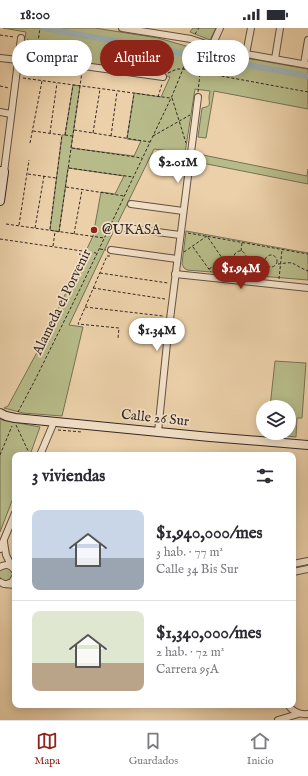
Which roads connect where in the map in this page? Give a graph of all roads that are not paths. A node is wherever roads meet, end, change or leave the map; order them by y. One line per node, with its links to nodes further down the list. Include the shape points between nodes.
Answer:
1 (122, 28): 5 (street)
2 (220, 28): 6 (street)
3 (251, 28): 7 (street)
4 (280, 28): 12 (street)
5 (191, 40)
6 (215, 40)
7 (249, 40)
8 (308, 40): 13 (street)
9 (249, 55): 12 (street)
10 (0, 58): 11 (street)
11 (12, 58)
12 (275, 59): 13 (street)
13 (306, 64)
14 (92, 67): 16 (street)
15 (16, 76): 19 (street)
16 (163, 77)
17 (198, 97): 23 (street)
18 (0, 112): 19 (street)
19 (12, 114): 20 (street)
20 (2, 171): 21 (street)
21 (0, 201)
22 (131, 204): 23 (street)
23 (183, 211): 25 (street)
24 (119, 227): 25 (street)
25 (183, 234): 27 (street)
26 (109, 253): 27 (street)
27 (177, 260): 28 (street)
28 (175, 274): 29 (street); 32 (street)
29 (308, 288)
30 (0, 413): 31 (street, Calle 26 Sur, via 14,420)
31 (54, 422): 32 (street, Calle 26 Sur); 34 (street)
32 (158, 432): 33 (street, Calle 26 Sur)
33 (308, 445)
34 (41, 452)
35 (12, 520): 36 (street)
36 (4, 539): 37 (street); 40 (street, via 6,555)
37 (0, 549)
38 (308, 561): 39 (street)
39 (296, 563)
40 (12, 566)
41 (0, 567): 42 (street, via 6,565)
42 (12, 568)
43 (308, 569): 44 (street)
44 (296, 571)
45 (12, 582): 46 (street)
46 (2, 583): 47 (street)
47 (12, 585)
48 (291, 708): 49 (street)
49 (296, 712): 50 (street); 51 (street)
50 (308, 714)
51 (278, 720)

